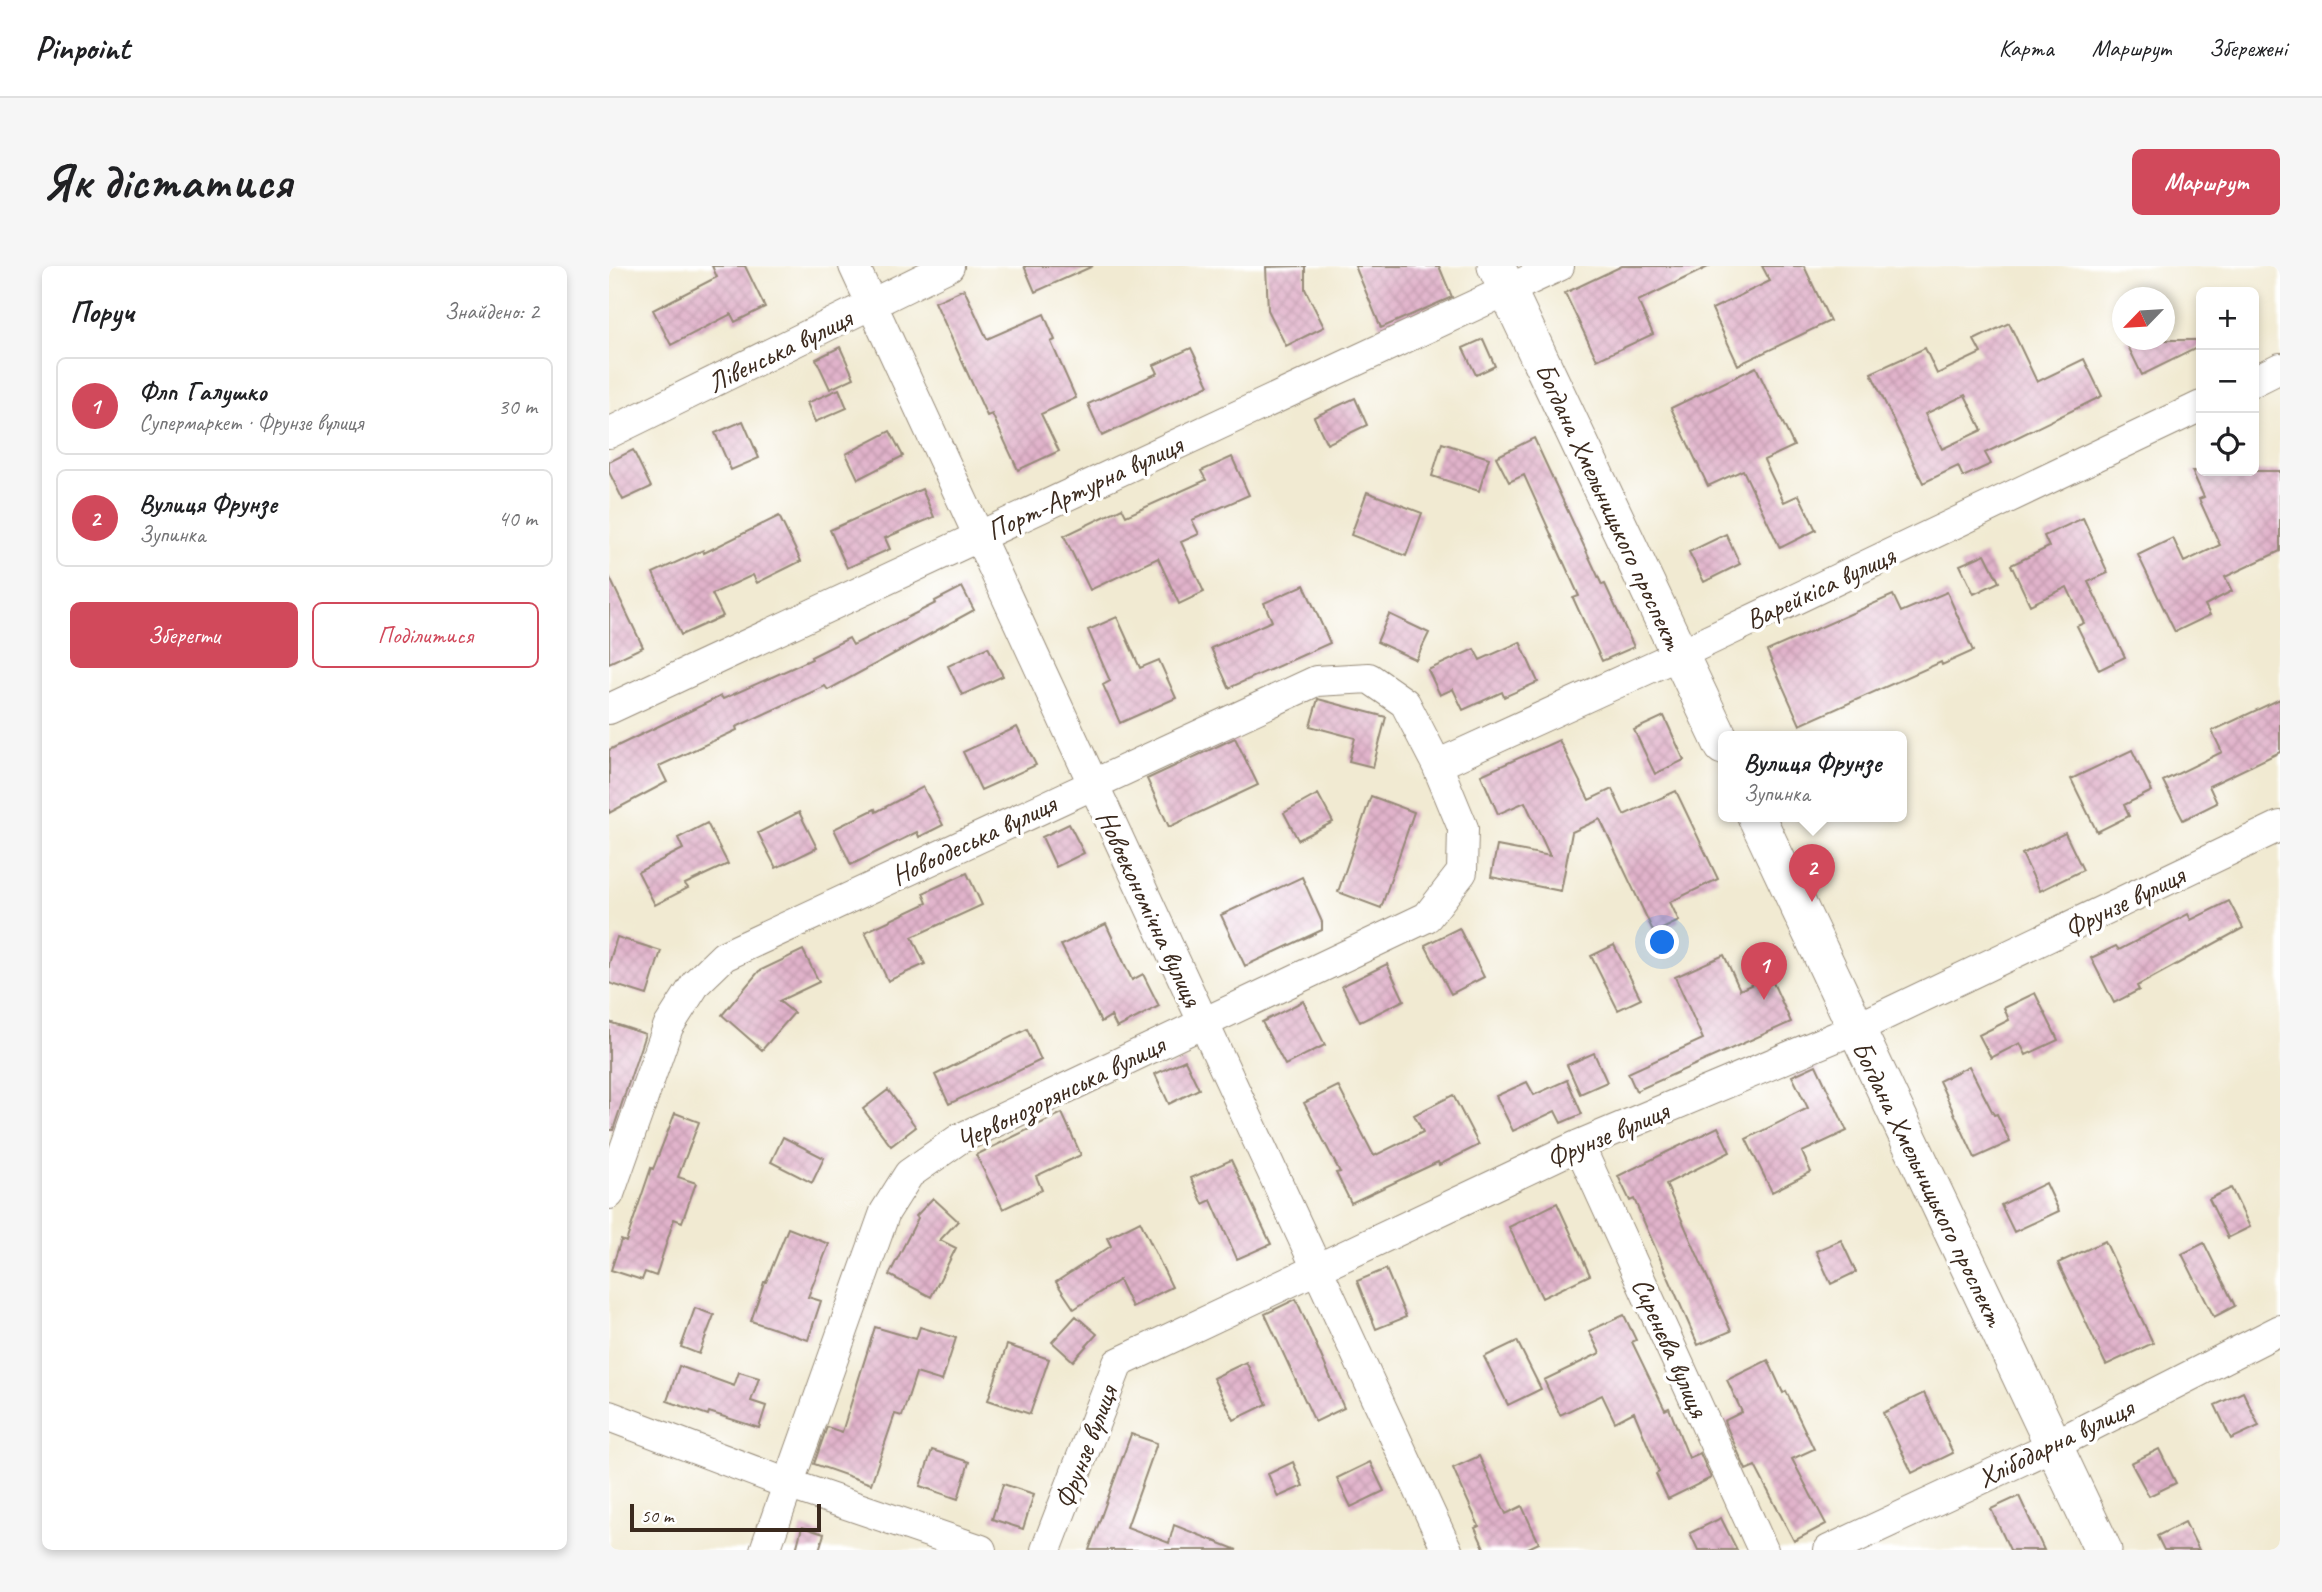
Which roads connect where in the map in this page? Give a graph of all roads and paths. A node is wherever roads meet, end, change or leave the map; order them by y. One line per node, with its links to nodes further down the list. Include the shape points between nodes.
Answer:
1 (854, 266): 5 (street, Новоекономічна вулиця)
2 (949, 266): 5 (street, Лівенська вулиця)
3 (1559, 266): 4 (street, Порт-Артурна вулиця)
4 (1502, 278): 10 (street, Порт-Артурна вулиця); 11 (main road, Богдана Хмельницького проспект)
5 (872, 304): 9 (street, Лівенська вулиця); 10 (street, Новоекономічна вулиця)
6 (2280, 368): 7 (street)
7 (2259, 378)
8 (2196, 408): 11 (street, Варейкіса вулиця)
9 (609, 433)
10 (979, 536): 12 (street, Порт-Артурна вулиця); 15 (street, Новоекономічна вулиця)
11 (1680, 654): 13 (main road, Богдана Хмельницького проспект); 14 (street, Варейкіса вулиця)
12 (609, 709)
13 (1718, 735)
14 (1437, 765): 15 (street, Новоодеська вулиця, via 1405,703 1369,678 1315,681); 18 (street, Червонозорянська вулиця, via 1463,828 1462,872 1427,917)
15 (1093, 783): 18 (street, Новоекономічна вулиця); 21 (street, Новоодеська вулиця, via 724,956 696,983 668,1027)
16 (1759, 822): 19 (main road, Богдана Хмельницького проспект)
17 (2280, 826): 19 (street, Фрунзе вулиця)
18 (1203, 1023): 22 (street, Новоекономічна вулиця); 26 (street, Червонозорянська вулиця, via 959,1139 909,1174 885,1212)
19 (1855, 1029): 20 (street, Фрунзе вулиця); 25 (main road, Богдана Хмельницького проспект)
20 (1579, 1145): 22 (street, Фрунзе вулиця); 31 (street, Сиренєва вулиця)
21 (609, 1194)
22 (1317, 1268): 29 (street, Фрунзе вулиця, via 1118,1363); 30 (street, Новоекономічна вулиця)
23 (2280, 1330): 25 (street, Хлібодарна вулиця)
24 (609, 1416): 26 (street)
25 (2054, 1445): 32 (street, Хлібодарна вулиця); 33 (main road, Богдана Хмельницького проспект)
26 (788, 1484): 27 (street, Червонозорянська вулиця); 28 (street)
27 (765, 1550)
28 (981, 1550)
29 (1046, 1550)
30 (1447, 1550)
31 (1763, 1550)
32 (1829, 1550)
33 (2103, 1550)

